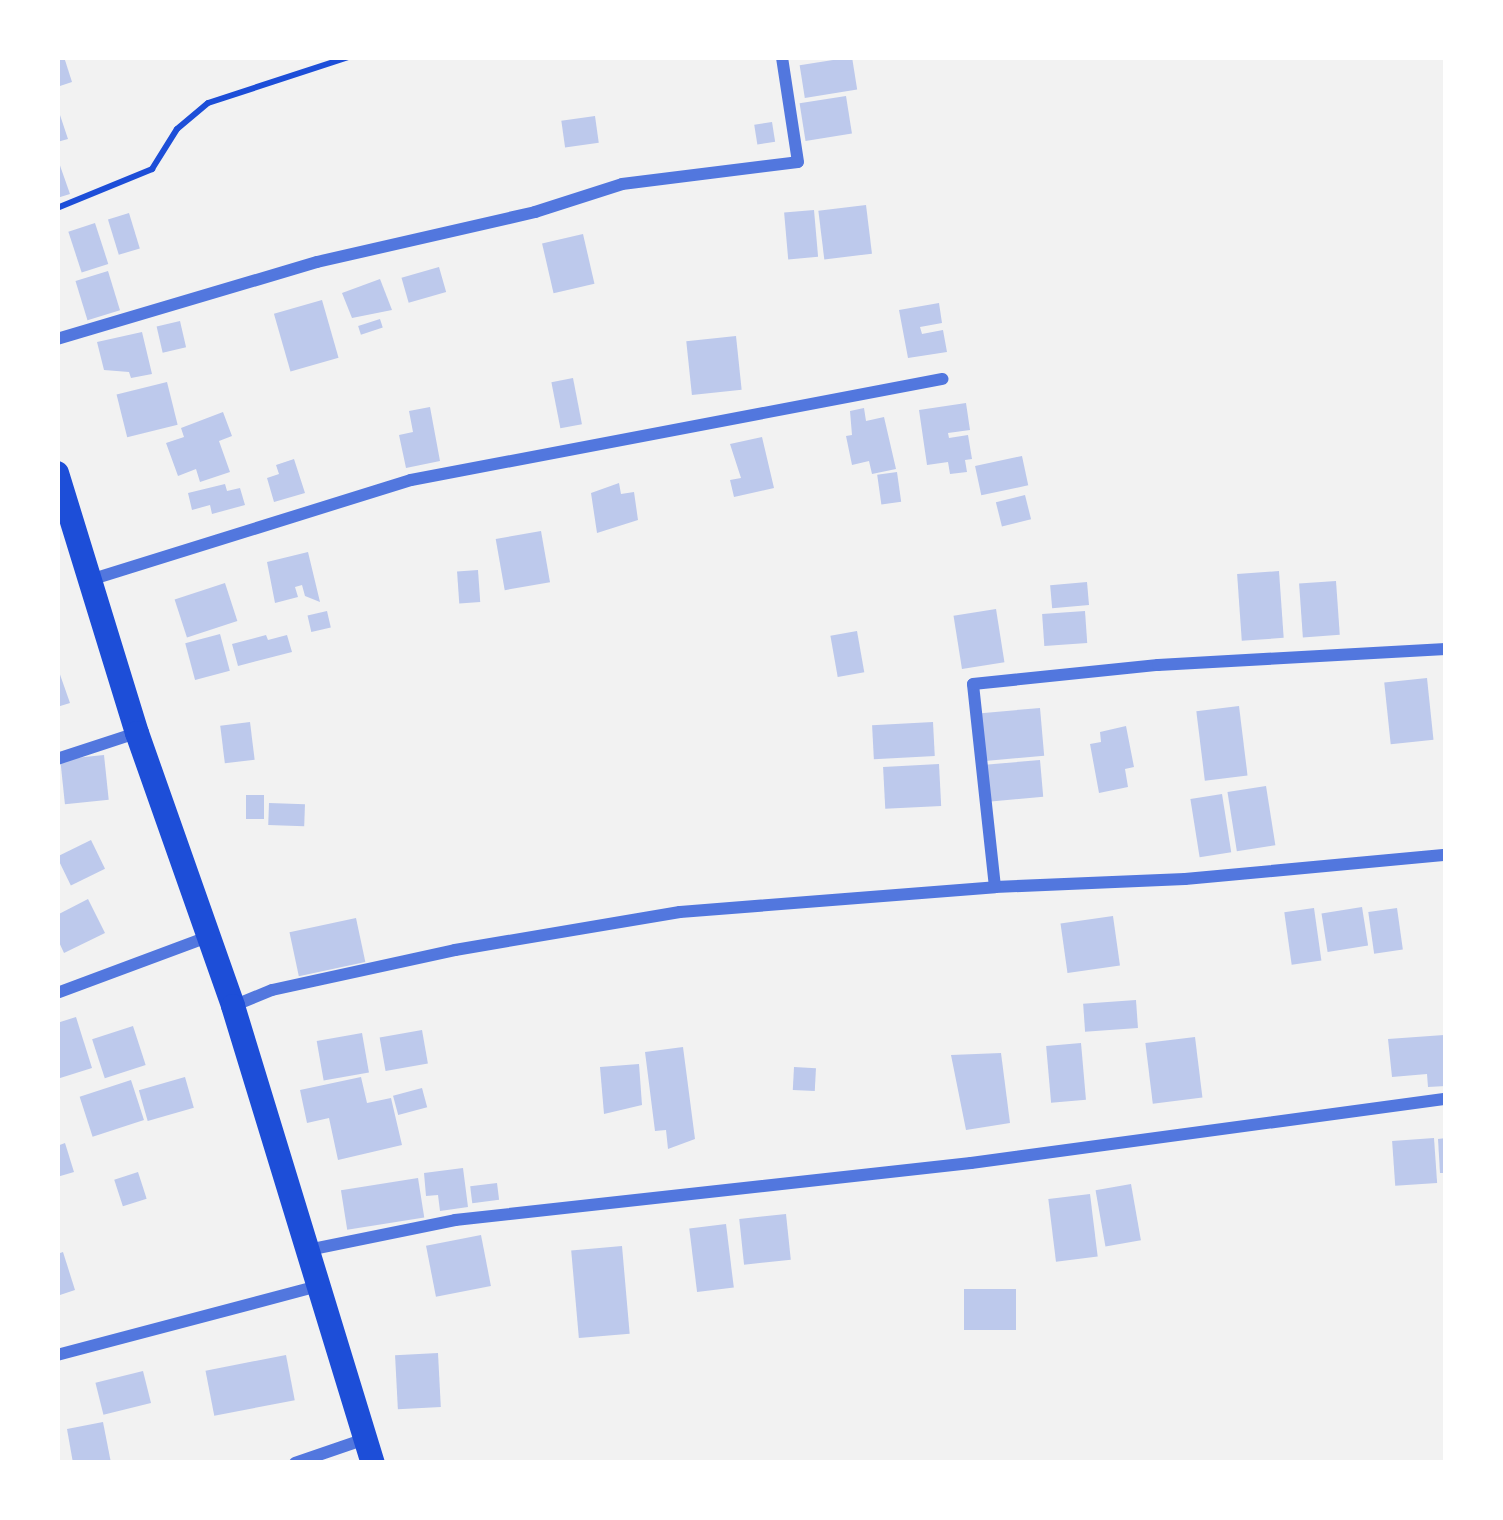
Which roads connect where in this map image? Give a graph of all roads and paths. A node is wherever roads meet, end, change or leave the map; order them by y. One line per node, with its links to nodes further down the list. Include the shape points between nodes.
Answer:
1 (349, 57): 3 (path, via 208,103 177,129 152,169)
2 (782, 57): 4 (street, via 798,162 622,184)
3 (57, 208)
4 (57, 339)
5 (943, 379): 7 (street, via 411,480)
6 (57, 474): 7 (main road)
7 (93, 578): 9 (main road)
8 (1446, 649): 12 (street, via 973,684)
9 (137, 733): 10 (street); 13 (main road)
10 (57, 759)
11 (1446, 855): 12 (street)
12 (995, 887): 15 (street, via 680,912 455,950)
13 (205, 938): 14 (street); 15 (main road)
14 (57, 992)
15 (233, 1006): 17 (main road)
16 (1446, 1099): 17 (street, via 455,1220)
17 (307, 1250): 18 (main road)
18 (319, 1286): 19 (street); 20 (main road)
19 (57, 1355)
20 (370, 1451): 21 (street)
21 (295, 1463)

